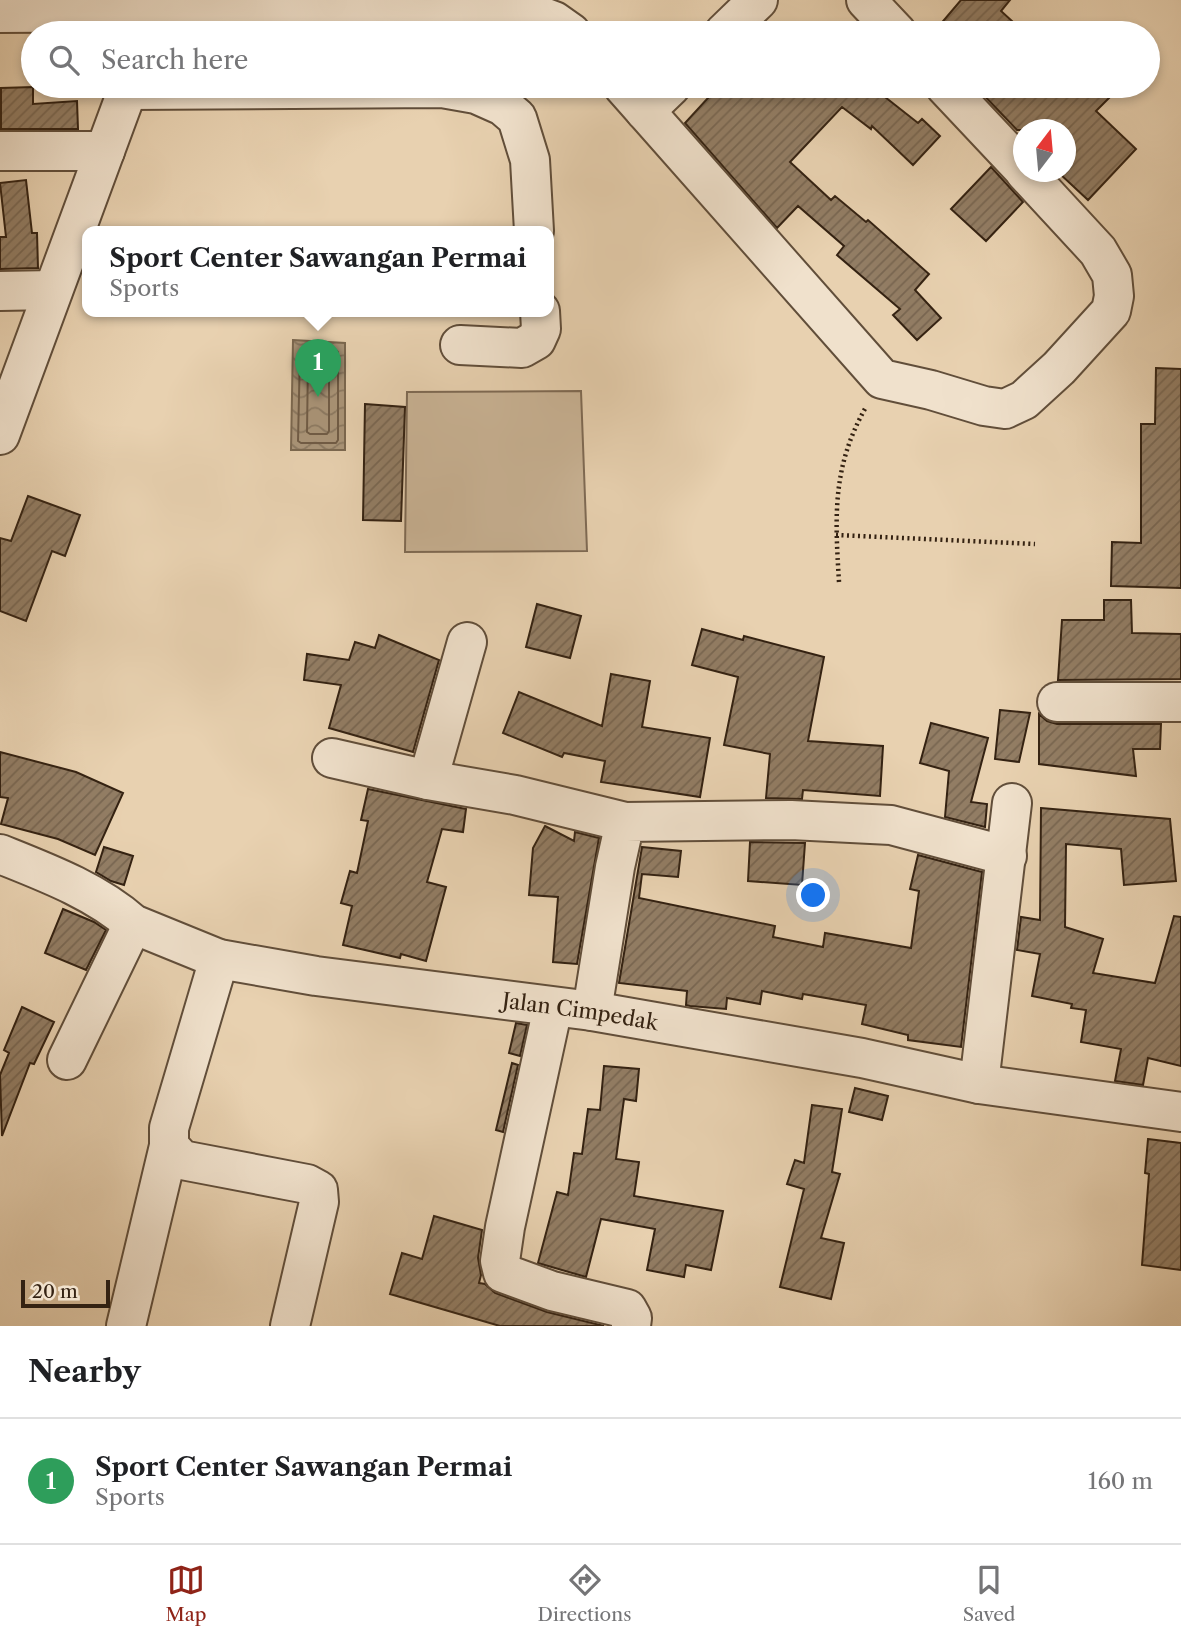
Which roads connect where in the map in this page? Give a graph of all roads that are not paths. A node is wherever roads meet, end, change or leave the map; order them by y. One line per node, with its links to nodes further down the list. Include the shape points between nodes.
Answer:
1 (758, 0): 6 (street)
2 (866, 0): 7 (street)
3 (0, 13): 4 (street)
4 (153, 15): 5 (street, via 524,10)
5 (554, 21)
6 (736, 21)
7 (886, 21)
8 (124, 98): 13 (street)
9 (485, 98): 16 (street, via 517,118 530,160)
10 (650, 98): 15 (street, via 882,379 984,406 1005,409 1024,400 1111,311 1112,275 1098,251)
11 (956, 98): 14 (street)
12 (0, 151): 13 (street)
13 (104, 151): 17 (street)
14 (1013, 159)
15 (1034, 182)
16 (534, 226)
17 (53, 290): 18 (street); 21 (street)
18 (0, 291)
19 (540, 317): 20 (street, via 536,340 522,348)
20 (460, 345)
21 (1, 432)
22 (467, 642): 26 (street)
23 (1057, 702): 24 (street)
24 (1181, 702)
25 (332, 758): 26 (street)
26 (428, 780): 28 (street)
27 (1012, 803): 30 (street)
28 (625, 822): 30 (street, via 791,820 891,825); 34 (street)
29 (0, 854): 31 (street, Jalan Cimpedak, via 88,893)
30 (1007, 856): 36 (street)
31 (132, 924): 32 (street, Jalan Cimpedak); 35 (street)
32 (219, 959): 33 (street, Jalan Cimpedak); 38 (street, via 169,1128)
33 (553, 1007): 34 (street, Jalan Cimpedak); 41 (street, via 500,1261 503,1273 627,1310)
34 (592, 1011): 36 (street, Jalan Cimpedak, via 862,1058)
35 (67, 1059)
36 (979, 1084): 37 (street, Jalan Cimpedak)
37 (1181, 1112)
38 (169, 1146): 39 (street); 40 (street, via 182,1160 318,1190)
39 (126, 1326)
40 (290, 1326)
41 (631, 1326)

